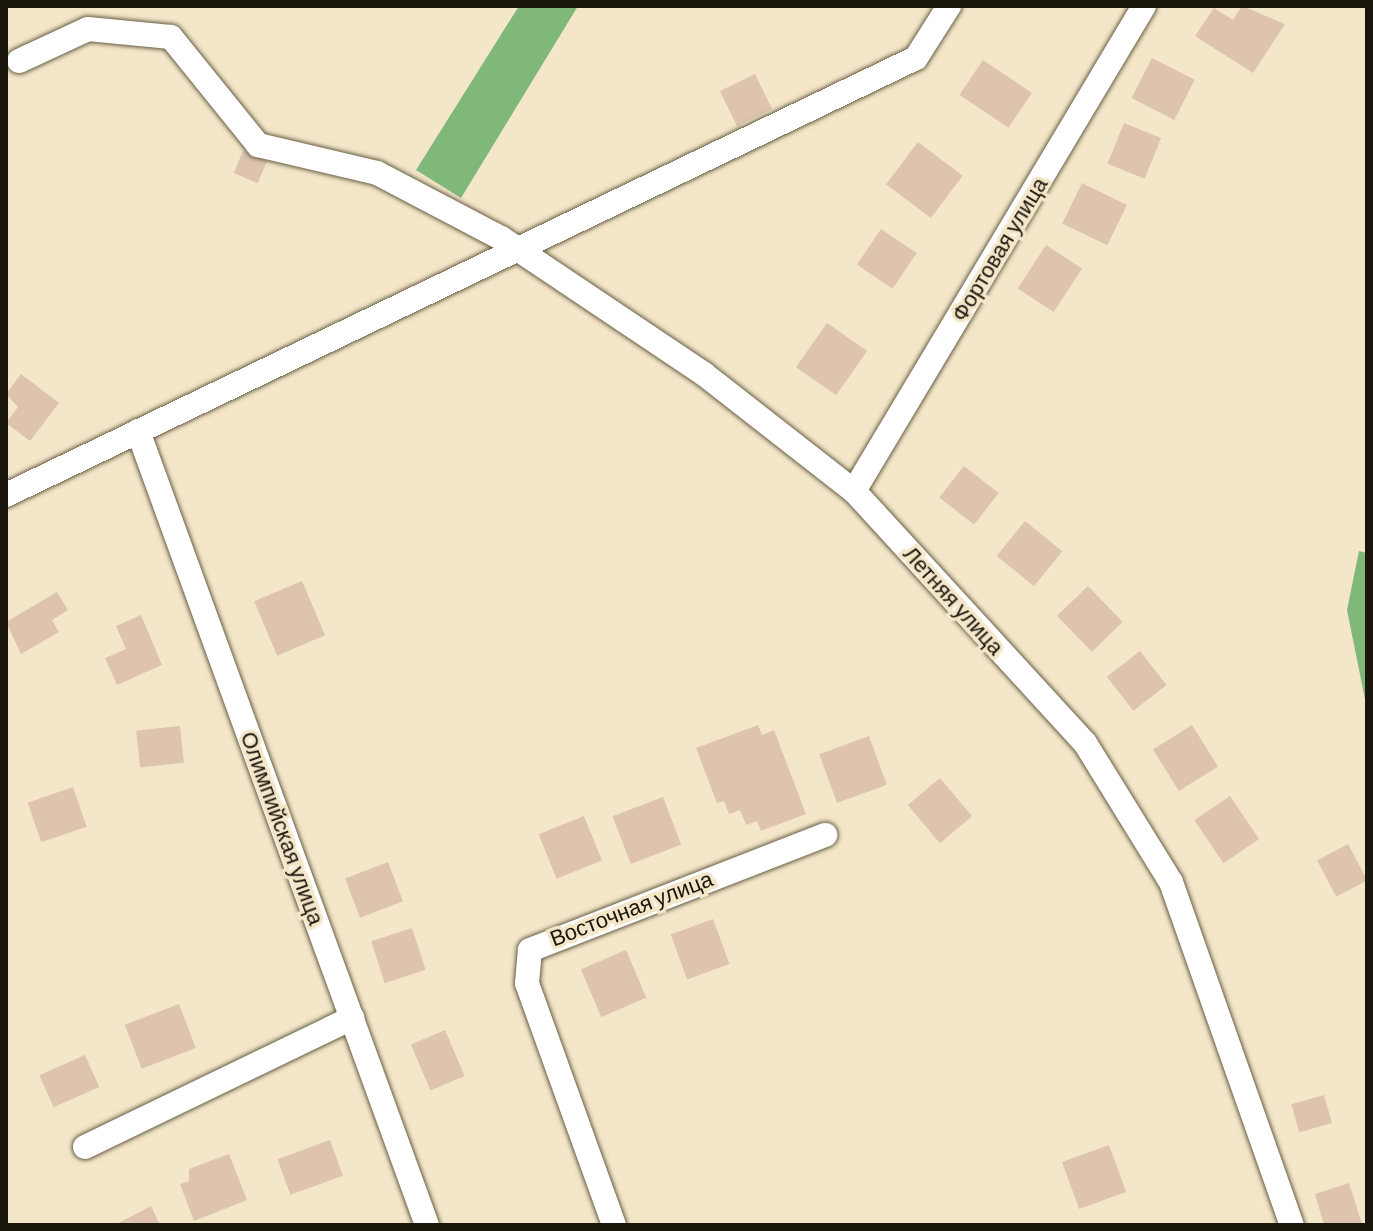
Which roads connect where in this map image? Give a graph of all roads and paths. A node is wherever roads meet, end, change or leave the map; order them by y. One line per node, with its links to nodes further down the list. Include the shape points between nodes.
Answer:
1 (949, 6): 4 (street, via 916,58)
2 (1144, 6): 6 (street, Фортовая улица)
3 (19, 61): 4 (street, Летняя улица, via 88,29 171,37 258,145 377,173)
4 (518, 249): 5 (street); 6 (street, Летняя улица, via 704,374)
5 (138, 431): 7 (street); 9 (street, Олимпийская улица)
6 (854, 491): 13 (street, Летняя улица, via 1085,743 1171,882)
7 (6, 495)
8 (825, 835): 12 (street, Восточная улица, via 530,950 527,983)
9 (352, 1018): 10 (street); 11 (street, Олимпийская улица)
10 (85, 1147)
11 (427, 1225)
12 (614, 1225)
13 (1292, 1225)

